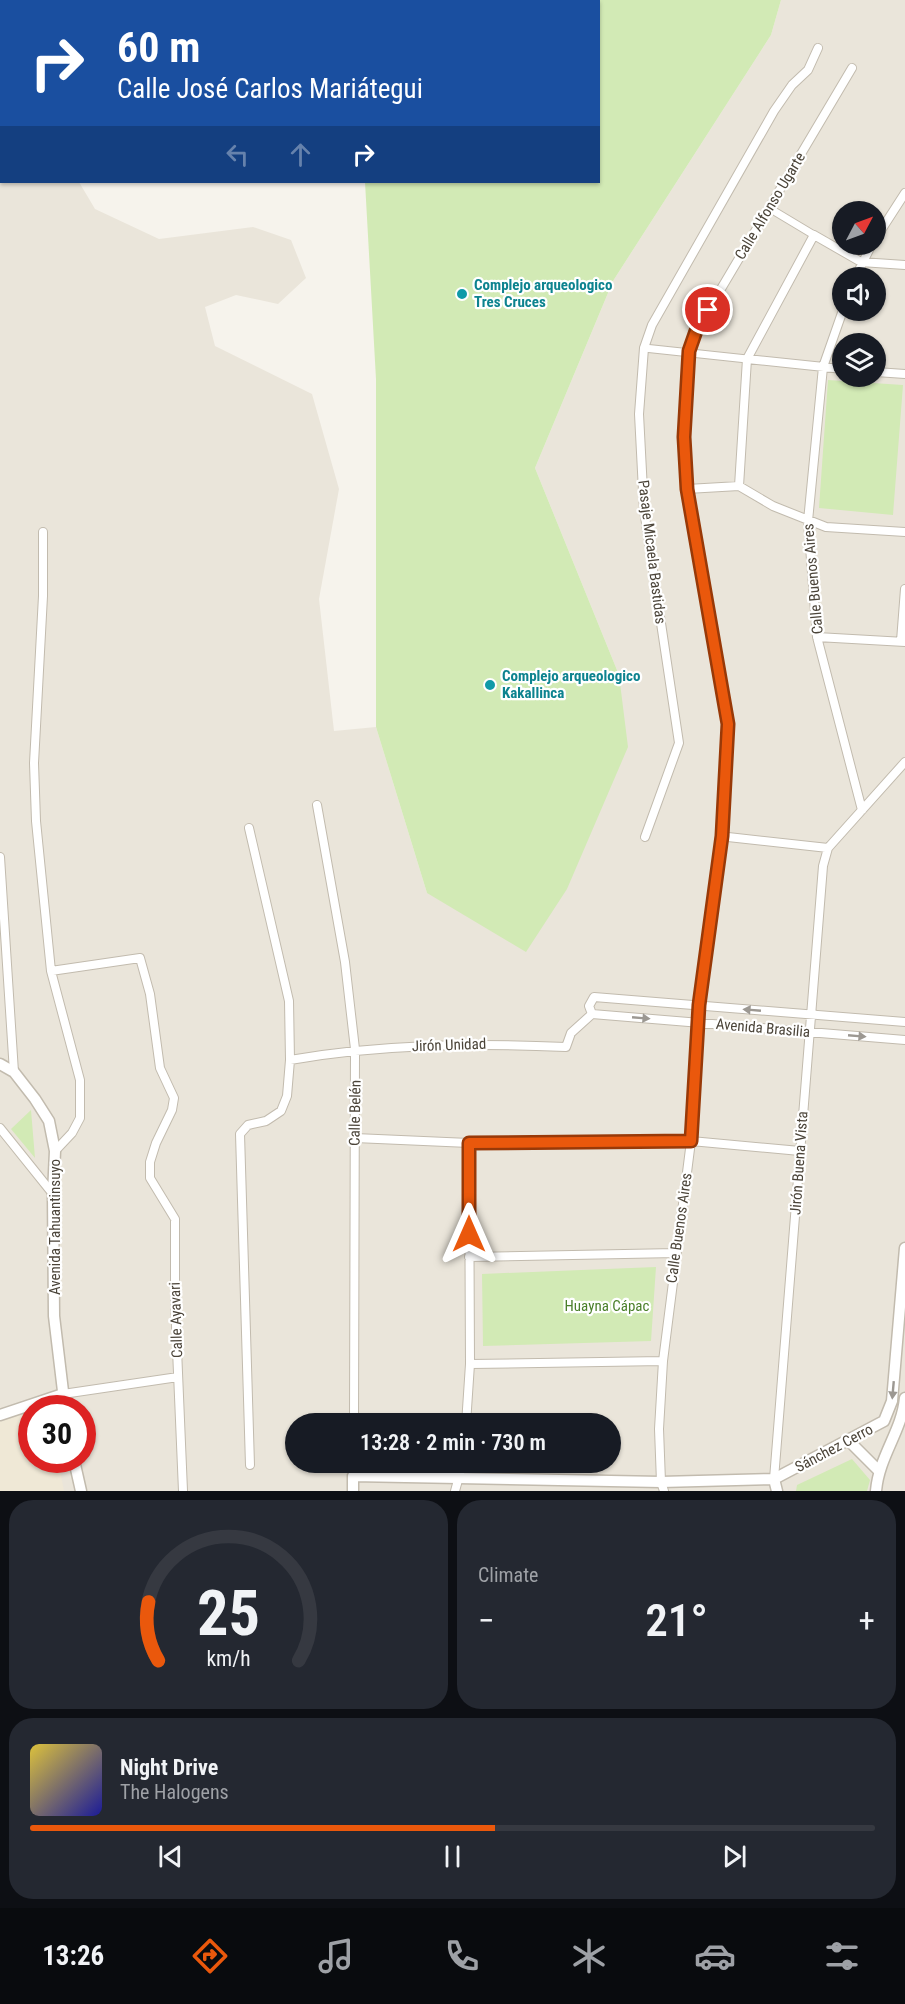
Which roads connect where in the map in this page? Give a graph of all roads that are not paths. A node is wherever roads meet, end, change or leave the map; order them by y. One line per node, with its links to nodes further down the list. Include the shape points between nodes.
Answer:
1 (818, 48): 12 (street, Pasaje Micaela Bastidas, via 808,70 774,111 652,325)
2 (852, 68): 4 (street, Calle Alfonso Ugarte)
3 (905, 193): 5 (street)
4 (769, 208): 6 (street); 13 (street, Calle Alfonso Ugarte, via 696,331)
5 (886, 222)
6 (814, 235): 8 (street); 14 (street)
7 (865, 255): 8 (street)
8 (861, 262): 9 (street); 10 (street)
9 (905, 265)
10 (859, 267)
11 (839, 321): 15 (street, Calle Buenos Aires)
12 (644, 348): 13 (street); 32 (street, Pasaje Micaela Bastidas, via 639,414 644,510 679,743)
13 (689, 351): 14 (street); 20 (street, Calle Alfonso Ugarte, via 684,437)
14 (747, 359): 15 (street); 19 (street)
15 (823, 367): 16 (street); 21 (street, Calle Buenos Aires)
16 (832, 368)
17 (886, 373): 18 (street)
18 (905, 374)
19 (739, 486): 20 (street); 21 (street)
20 (687, 489): 27 (street, Calle Alfonso Ugarte)
21 (808, 521): 23 (street, via 826,527); 25 (street, Calle Buenos Aires)
22 (43, 532): 36 (street, via 44,596 34,763)
23 (905, 532)
24 (905, 589): 26 (street)
25 (818, 637): 26 (street); 30 (street, Calle Buenos Aires)
26 (903, 641)
27 (728, 724): 37 (street, Calle Buenos Aires, via 722,836)
28 (905, 762): 30 (street)
29 (317, 805): 44 (street, Calle Belén)
30 (862, 810): 34 (street)
31 (249, 828): 45 (street, via 289,1001)
32 (645, 837)
33 (728, 837): 34 (street)
34 (828, 848): 39 (street, Jirón Buena Vista, via 823,866)
35 (0, 857): 47 (street)
36 (51, 971): 53 (street, via 80,1080 80,1118); 61 (street, Calle Ayavari, via 140,958 150,994 160,1068 174,1098 150,1162 150,1178 175,1219)
37 (699, 1005): 38 (street, Avenida Brasilia, via 594,997 589,1006); 39 (street, Avenida Brasilia, one-way to 37); 41 (street, Calle Buenos Aires)
38 (592, 1014): 41 (street, Avenida Brasilia, one-way to 41); 44 (street, Jirón Unidad, via 571,1033 566,1047 493,1044)
39 (810, 1014): 40 (street, Avenida Brasilia); 42 (street, Jirón Buena Vista)
40 (905, 1022)
41 (698, 1023): 42 (street, Avenida Brasilia); 50 (street, Calle Buenos Aires)
42 (809, 1032): 43 (street, Avenida Brasilia, one-way to 43); 52 (street, Jirón Buena Vista)
43 (905, 1040)
44 (356, 1049): 45 (street, Jirón Unidad); 49 (street, Calle Belén)
45 (290, 1060): 71 (street, via 287,1096 281,1111 267,1121 248,1125 240,1134)
46 (0, 1064): 47 (street, Avenida Tahuantinsuyo)
47 (14, 1072): 53 (street, Avenida Tahuantinsuyo, via 49,1121)
48 (0, 1128): 54 (street)
49 (354, 1138): 51 (street); 65 (street, Calle Belén)
50 (691, 1141): 51 (street); 52 (street); 56 (street, Calle Buenos Aires)
51 (469, 1143): 57 (street)
52 (800, 1150): 78 (street, Jirón Buena Vista)
53 (56, 1151): 54 (street, Avenida Tahuantinsuyo)
54 (53, 1194): 62 (street, Avenida Tahuantinsuyo, via 54,1316)
55 (905, 1248): 58 (street)
56 (676, 1253): 57 (street); 59 (street, Calle Buenos Aires)
57 (469, 1257): 60 (street)
58 (904, 1264): 68 (street, one-way to 68, via 892,1401)
59 (663, 1361): 60 (street); 79 (street, Calle Buenos Aires, via 659,1429)
60 (470, 1364): 66 (street)
61 (178, 1377): 62 (street); 81 (street, Calle Ayavari)
62 (63, 1395)
63 (905, 1398): 69 (street)
64 (18, 1409): 67 (street)
65 (354, 1413)
66 (467, 1413)
67 (0, 1415)
68 (884, 1421): 69 (street); 70 (street, Sánchez Cerro)
69 (897, 1427): 72 (street)
70 (849, 1441): 72 (street); 78 (street, Sánchez Cerro)
71 (250, 1465)
72 (878, 1470): 85 (street)
73 (77, 1473): 80 (street)
74 (353, 1473): 76 (street)
75 (460, 1473): 77 (street)
76 (353, 1476): 77 (street, Sánchez Cerro); 82 (street)
77 (459, 1477): 79 (street, Sánchez Cerro); 83 (street)
78 (774, 1479): 79 (street, Sánchez Cerro); 84 (street)
79 (662, 1486)
80 (81, 1491)
81 (183, 1491)
82 (353, 1491)
83 (455, 1491)
84 (777, 1491)
85 (876, 1491)

